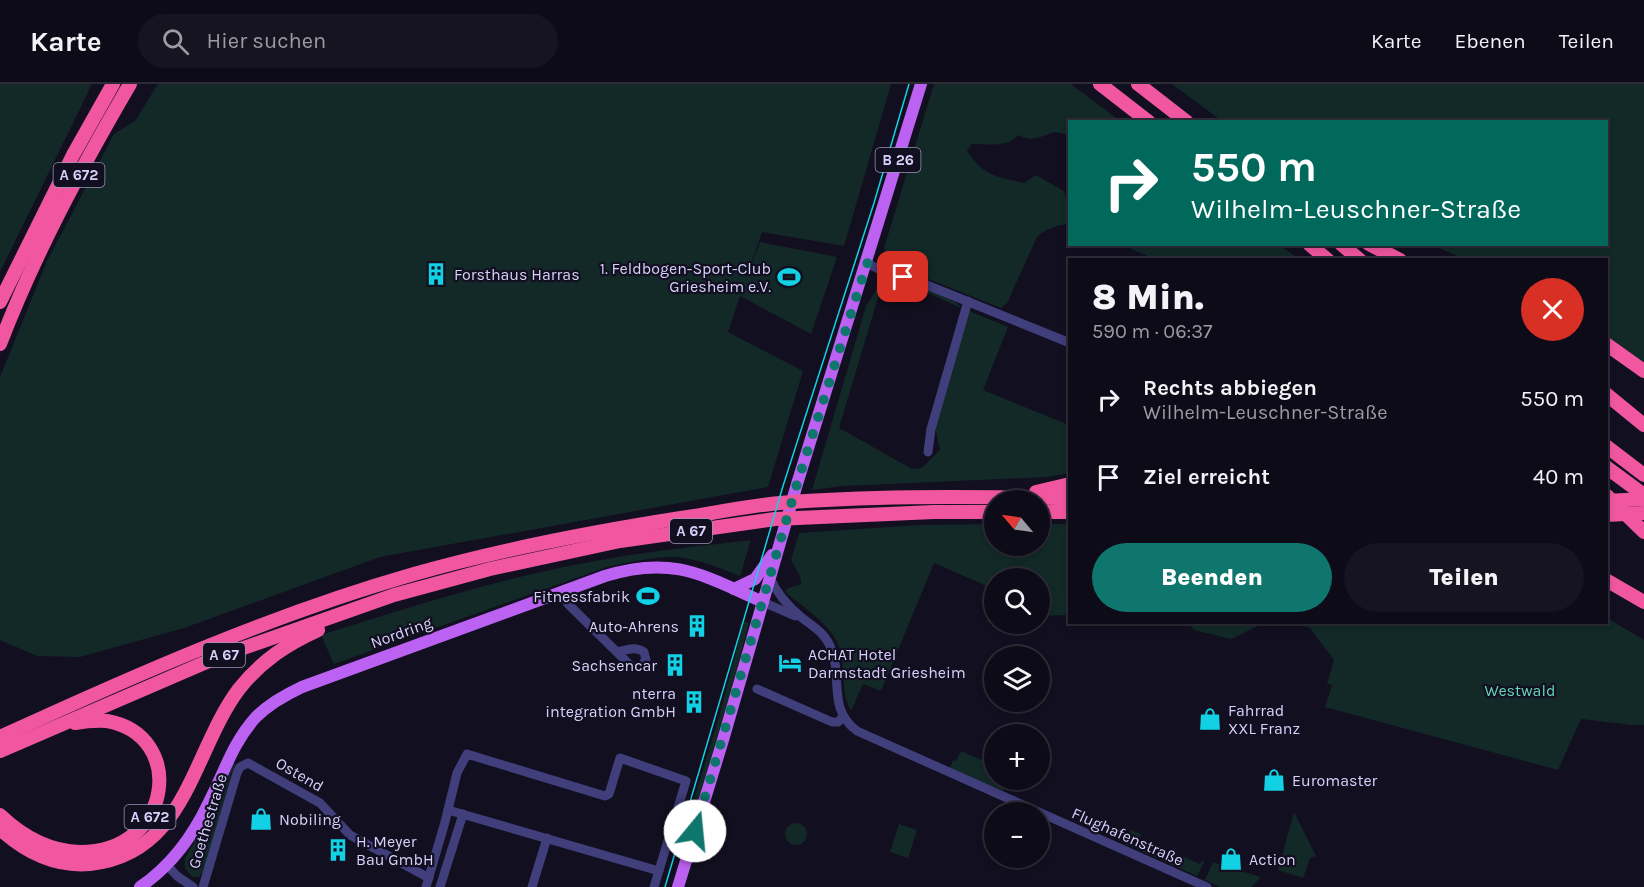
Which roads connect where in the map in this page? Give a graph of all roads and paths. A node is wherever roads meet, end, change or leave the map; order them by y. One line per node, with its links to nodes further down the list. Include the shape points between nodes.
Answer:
1 (113, 84): 14 (highway, A 672)
2 (130, 84): 20 (highway, A 672, via 49,232)
3 (921, 84): 15 (main road, B 26)
4 (1100, 84): 6 (highway)
5 (1138, 84): 7 (highway)
6 (1146, 120)
7 (1184, 120)
8 (1311, 246): 11 (highway)
9 (1343, 246): 12 (highway)
10 (1373, 246): 13 (highway)
11 (1326, 258)
12 (1358, 258)
13 (1396, 258)
14 (19, 263): 17 (highway); 18 (highway)
15 (867, 263): 16 (street, via 885,273); 43 (main road, B 26)
16 (968, 301): 19 (street); 26 (street, via 933,418)
17 (0, 302)
18 (0, 312)
19 (1068, 342)
20 (0, 344)
21 (1608, 345): 22 (highway)
22 (1644, 371)
23 (1608, 396): 24 (highway)
24 (1644, 425)
25 (1608, 448): 28 (highway)
26 (928, 452)
27 (1608, 469): 32 (highway)
28 (1644, 475)
29 (1068, 484): 30 (highway, A 67)
30 (1046, 490)
31 (1608, 497): 42 (highway)
32 (1644, 497): 36 (highway)
33 (984, 498): 57 (highway, A 67, via 778,503 617,528 499,552 303,610 145,672)
34 (1050, 498): 35 (highway, A 67)
35 (1068, 498)
36 (1608, 501)
37 (984, 512): 48 (highway, A 67, via 775,519 631,539 490,569)
38 (1050, 512): 39 (highway)
39 (1068, 512)
40 (1644, 513): 41 (highway)
41 (1608, 515)
42 (1644, 532)
43 (780, 541): 44 (main road, B 26); 46 (main road, via 755,579)
44 (770, 578): 49 (main road, B 26); 51 (street, via 783,600)
45 (1608, 581): 50 (highway)
46 (734, 589): 47 (main road, Nordring, via 690,570 654,566 616,572); 49 (main road, Nordring)
47 (563, 592): 52 (street, via 568,604); 65 (main road, Nordring, via 318,680 276,700 254,719 237,743 203,815)
48 (394, 595): 55 (highway, A 67, via 293,641 274,654 249,676); 56 (highway, A 67, via 218,657)
49 (763, 602): 51 (street); 74 (main road, B 26)
50 (1644, 602)
51 (805, 621): 54 (street, via 825,637 833,652)
52 (617, 652)
53 (757, 689): 54 (street, via 832,722)
54 (843, 717): 75 (street, Flughafenstraße, via 866,736)
55 (222, 718): 63 (highway, A 672, via 175,810 151,838 117,858 93,864 68,864 32,853)
56 (58, 725): 58 (highway, A 67); 61 (highway, A 672, via 108,722 128,729 145,743 160,782 157,803 147,822 131,837 106,849 74,852 36,843)
57 (0, 736)
58 (0, 751)
59 (242, 765): 67 (street, Ostend, via 252,763 315,799 350,835); 70 (street, Goethestraße)
60 (448, 810): 62 (street); 66 (street, via 457,773 467,754 605,796 620,758 686,781); 67 (street)
61 (0, 814)
62 (463, 814): 64 (street); 71 (street)
63 (0, 829)
64 (547, 838): 66 (street); 72 (street)
65 (167, 865): 68 (main road, Nordring); 69 (street)
66 (659, 871): 73 (street)
67 (427, 882)
68 (140, 887)
69 (193, 887)
70 (203, 887)
71 (440, 887)
72 (532, 887)
73 (654, 887)
74 (678, 887)
75 (1207, 887)

